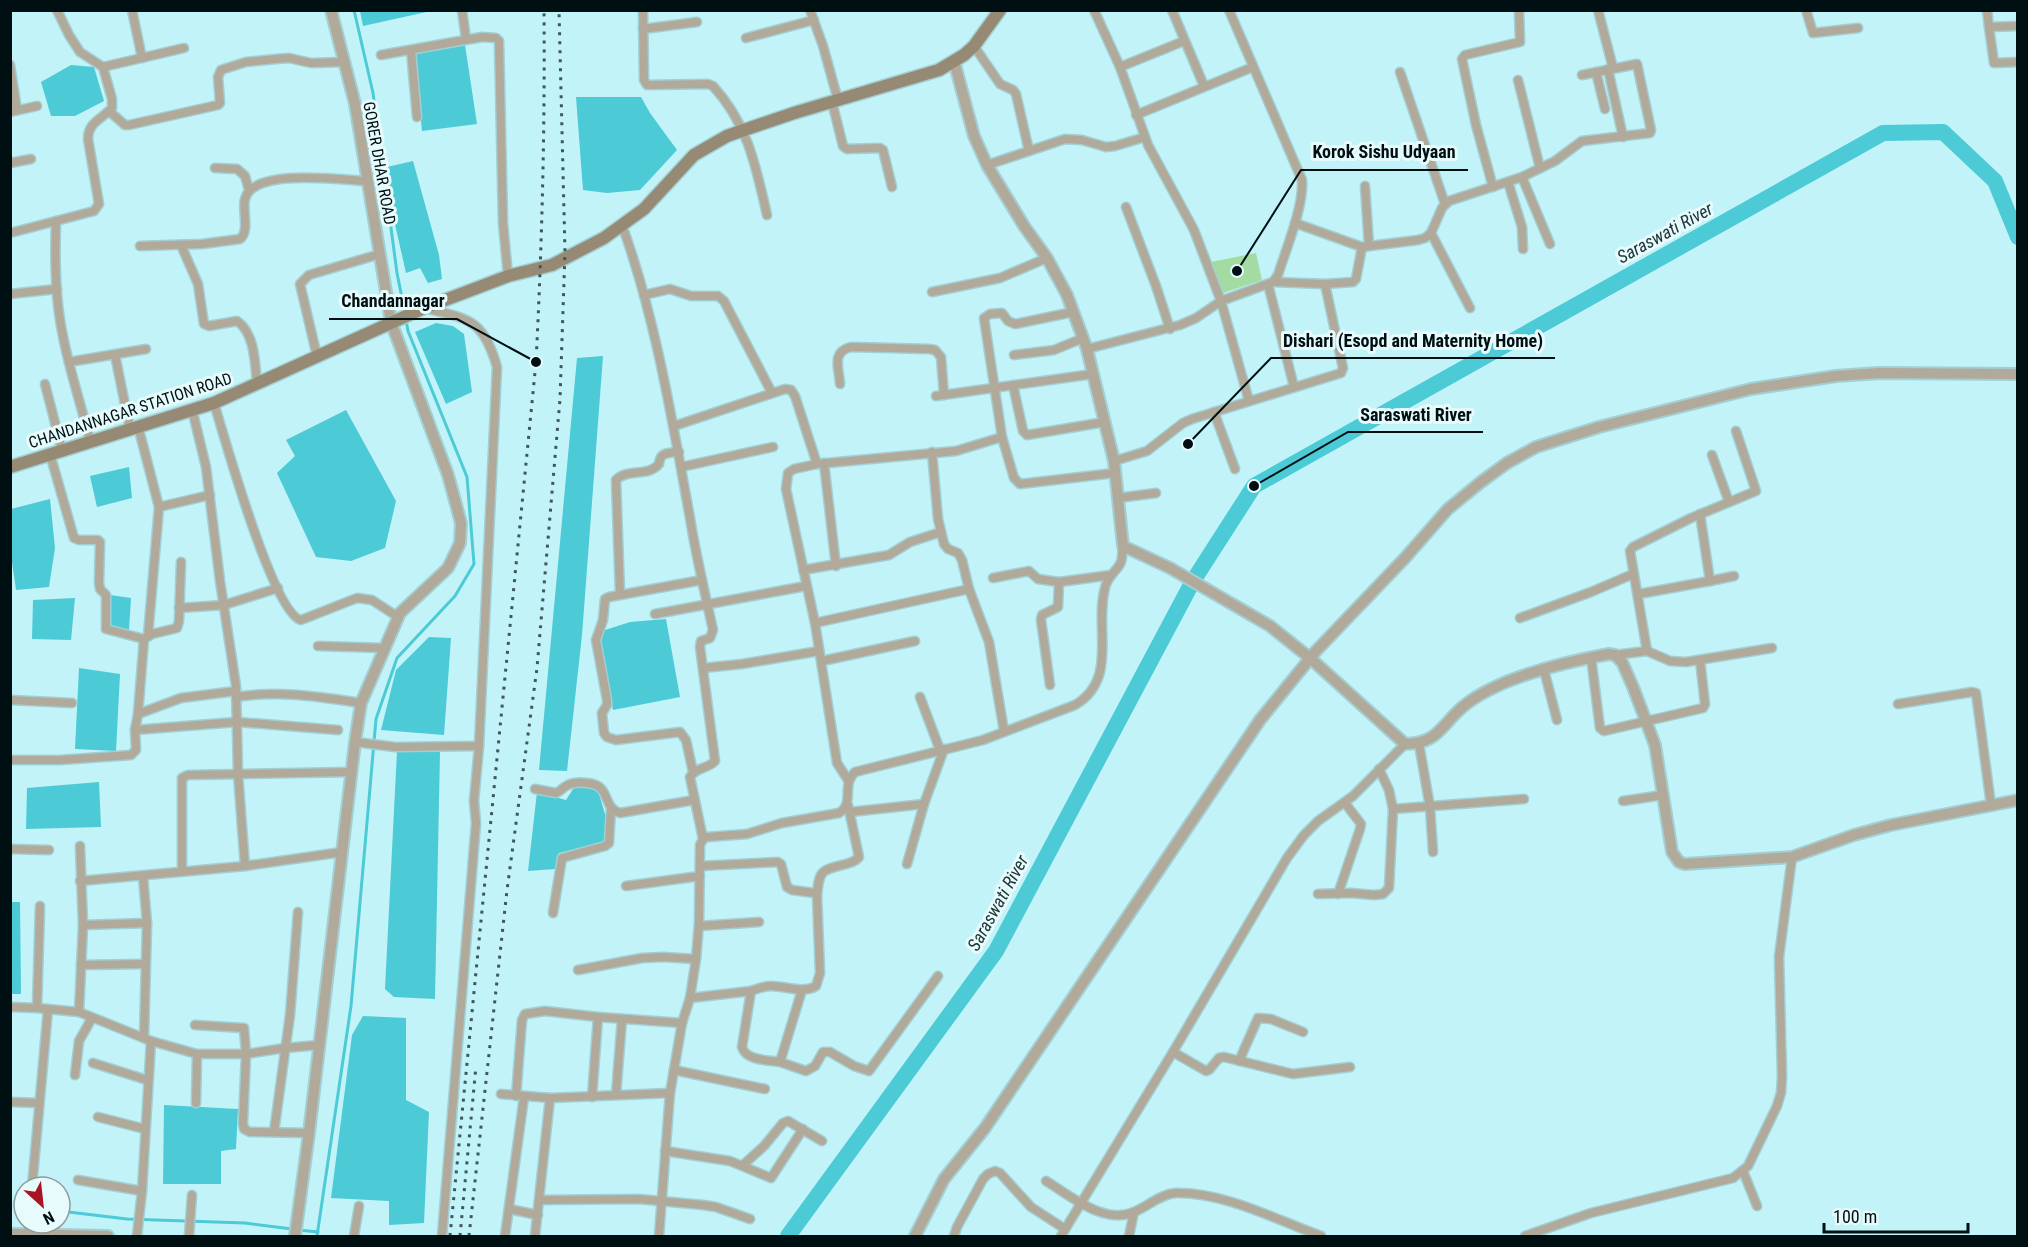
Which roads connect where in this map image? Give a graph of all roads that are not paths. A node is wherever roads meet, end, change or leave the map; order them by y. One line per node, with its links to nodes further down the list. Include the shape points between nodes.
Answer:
1 (57, 10): 33 (street, via 80,52)
2 (132, 10): 28 (street)
3 (331, 10): 30 (street, GORER DHAR ROAD)
4 (462, 10): 22 (street)
5 (643, 10): 20 (street)
6 (810, 10): 15 (street)
7 (1000, 10): 24 (main road, CHANDANNAGAR STATION ROAD)
8 (1094, 10): 34 (street)
9 (1172, 10): 23 (street)
10 (1229, 10): 35 (street)
11 (1519, 10): 62 (street, via 1520,42 1462,59)
12 (1598, 10): 36 (street)
13 (1806, 10): 19 (street, via 1813,33)
14 (1987, 10): 18 (street)
15 (814, 20): 21 (street); 42 (street)
16 (697, 22): 20 (street)
17 (2018, 26): 18 (street)
18 (1989, 27): 31 (street, via 1994,63)
19 (1858, 28)
20 (643, 29): 49 (street, via 646,85 713,86)
21 (746, 38)
22 (466, 39): 26 (street); 80 (street, via 489,36 499,41)
23 (1184, 41): 34 (street); 41 (street)
24 (974, 46): 29 (main road, CHANDANNAGAR STATION ROAD); 52 (street, via 1000,84 1016,94)
25 (184, 48): 28 (street)
26 (411, 50): 27 (street); 48 (street)
27 (381, 55)
28 (142, 58): 33 (street)
29 (954, 61): 42 (main road, CHANDANNAGAR STATION ROAD, via 939,70); 55 (street, via 974,136)
30 (344, 62): 46 (street, via 311,63 289,58 246,62 221,69 218,105 129,125); 59 (street, GORER DHAR ROAD)
31 (2018, 62)
32 (10, 65): 45 (street)
33 (103, 67): 46 (street, via 112,99)
34 (1120, 67): 47 (street)
35 (1253, 67): 41 (street); 69 (street, via 1301,174 1303,188)
36 (1610, 68): 38 (street); 51 (street); 51 (street, via 1637,64 1651,130)
37 (1400, 72): 65 (street)
38 (1596, 72): 39 (street); 44 (street)
39 (1582, 75)
40 (1518, 80): 57 (street)
41 (1204, 86): 47 (street)
42 (835, 101): 49 (main road, CHANDANNAGAR STATION ROAD); 63 (street, via 843,146 883,150)
43 (37, 106): 45 (street)
44 (1605, 109)
45 (14, 111)
46 (109, 111): 68 (street, via 88,132 99,204 94,212)
47 (1137, 115): 50 (street)
48 (417, 117)
49 (744, 130): 67 (street); 70 (main road, CHANDANNAGAR STATION ROAD, via 694,155 644,209)
50 (1145, 137): 52 (street, via 1106,147 1065,139); 87 (street, via 1194,230)
51 (1623, 137): 57 (street, via 1582,141)
52 (1029, 151): 55 (street)
53 (31, 159): 54 (street)
54 (10, 163)
55 (987, 165): 79 (street)
56 (215, 168): 64 (street, via 237,169 245,176)
57 (1540, 168): 58 (street)
58 (1522, 177): 60 (street); 73 (street)
59 (368, 181): 64 (street, via 290,178 267,181); 78 (street, GORER DHAR ROAD)
60 (1508, 182): 62 (street); 77 (street)
61 (1365, 186): 76 (street)
62 (1493, 187): 65 (street)
63 (892, 188)
64 (249, 190): 74 (street, via 245,197 243,237)
65 (1445, 204): 72 (street)
66 (1126, 207): 92 (street)
67 (767, 215)
68 (56, 221): 71 (street); 83 (street)
69 (1295, 222): 76 (street); 81 (street, via 1278,275)
70 (622, 225): 80 (main road, CHANDANNAGAR STATION ROAD, via 552,265); 86 (street)
71 (10, 233)
72 (1431, 233): 76 (street, via 1422,240); 89 (street)
73 (1550, 244)
74 (181, 245): 75 (street); 102 (street, via 198,285 204,324 242,324 252,347)
75 (140, 246)
76 (1365, 246): 82 (street, via 1355,280)
77 (1523, 249)
78 (380, 254): 91 (street, GORER DHAR ROAD); 98 (street, via 309,275 300,284)
79 (1047, 258): 84 (street, via 1000,278); 90 (street)
80 (508, 276): 88 (main road, CHANDANNAGAR STATION ROAD)
81 (1271, 283): 82 (street); 87 (street); 106 (street)
82 (1325, 284): 106 (street, via 1342,371)
83 (57, 290): 85 (street); 99 (street)
84 (932, 292)
85 (10, 294)
86 (644, 295): 108 (street, via 670,289 691,296 718,296); 114 (street)
87 (1221, 301): 92 (street); 109 (street)
88 (424, 308): 91 (main road, CHANDANNAGAR STATION ROAD); 191 (street, via 461,317 478,327 489,341 497,367)
89 (1470, 308)
90 (1073, 312): 93 (street); 107 (street, via 1015,324 1002,313 986,316)
91 (400, 318): 98 (main road, CHANDANNAGAR STATION ROAD); 157 (street, GORER DHAR ROAD, via 461,524 460,543 448,568)
92 (1170, 329): 95 (street)
93 (1083, 338): 95 (street); 97 (street, via 1054,350)
94 (146, 349): 96 (street)
95 (1087, 350): 100 (street)
96 (116, 355): 99 (street); 115 (street)
97 (1014, 355)
98 (317, 356): 102 (main road, CHANDANNAGAR STATION ROAD)
99 (69, 362): 118 (street)
100 (1093, 374): 105 (street); 113 (street)
101 (2018, 374): 169 (street, via 1836,376 1751,389 1536,447 1507,463 1448,508)
102 (257, 383): 110 (main road, CHANDANNAGAR STATION ROAD)
103 (45, 384): 120 (street)
104 (840, 384): 107 (street, via 838,352 842,349 929,349 941,357 940,395)
105 (1013, 386): 107 (street); 113 (street, via 1027,435)
106 (1294, 387): 109 (street)
107 (995, 388): 117 (street)
108 (772, 393): 114 (street); 125 (street, via 791,390)
109 (1249, 401): 112 (street)
110 (214, 403): 111 (main road, CHANDANNAGAR STATION ROAD); 149 (street, via 248,514)
111 (192, 409): 115 (main road, CHANDANNAGAR STATION ROAD); 131 (street)
112 (1214, 412): 124 (street, via 1183,423 1147,451); 128 (street)
113 (1105, 422): 124 (street)
114 (674, 426): 121 (street)
115 (134, 427): 118 (main road, CHANDANNAGAR STATION ROAD); 134 (street)
116 (1736, 431): 133 (street, via 1757,490)
117 (1002, 438): 122 (street, via 956,451); 129 (street, via 1014,478 1020,484)
118 (90, 441): 120 (main road, CHANDANNAGAR STATION ROAD)
119 (773, 447): 127 (street)
120 (56, 452): 126 (main road, CHANDANNAGAR STATION ROAD); 160 (street, via 74,538 100,542 99,583 106,595 106,629)
121 (679, 452): 127 (street); 151 (street, via 662,454 655,469 622,475 616,480)
122 (932, 452): 125 (street); 136 (street)
123 (1712, 455): 133 (street)
124 (1114, 461): 129 (street)
125 (820, 464): 139 (street); 140 (street, via 794,469 786,478)
126 (10, 467)
127 (681, 467): 145 (street)
128 (1235, 469)
129 (1115, 473): 132 (street)
130 (1156, 493): 132 (street)
131 (210, 495): 134 (street); 154 (street)
132 (1118, 498): 137 (street)
133 (1729, 502): 135 (street)
134 (159, 507): 160 (street)
135 (1700, 514): 141 (street, via 1631,549); 146 (street)
136 (941, 532): 139 (street, via 910,542 889,555); 150 (street, via 944,544 962,560)
137 (1123, 546): 142 (street, via 1121,563); 169 (street, via 1170,568 1270,626)
138 (181, 562): 155 (street)
139 (836, 566): 140 (street)
140 (802, 570): 148 (street)
141 (1633, 574): 152 (street); 158 (street)
142 (1111, 575): 147 (street); 187 (street, via 1103,597 1102,667 1095,686 1075,705)
143 (1734, 576): 146 (street)
144 (993, 578): 147 (street, via 1029,572 1038,579)
145 (702, 580): 151 (street); 153 (street)
146 (1710, 581): 152 (street)
147 (1059, 582): 174 (street, via 1058,607 1047,611 1041,620)
148 (806, 586): 153 (street); 159 (street)
149 (278, 588): 154 (street); 157 (street, via 292,615 301,620 357,598 372,600)
150 (969, 589): 159 (street); 187 (street, via 989,642)
151 (620, 594): 196 (street, via 605,599 603,620 596,636 608,700 602,713 604,733 616,740 680,732 686,740)
152 (1639, 594): 166 (street)
153 (708, 604): 156 (street); 172 (street, via 713,630 710,638 701,641)
154 (224, 605): 155 (street); 175 (street)
155 (179, 608): 160 (street, via 177,628)
156 (655, 614)
157 (398, 617): 163 (street)
158 (1520, 618)
159 (815, 623): 165 (street)
160 (146, 637): 181 (street)
161 (915, 641): 171 (street)
162 (318, 646): 163 (street)
163 (385, 648): 179 (street)
164 (1772, 648): 170 (street)
165 (819, 651): 171 (street); 172 (street)
166 (1647, 651): 167 (street); 170 (street, via 1670,661)
167 (1615, 655): 168 (street); 184 (street, via 1622,662)
168 (1591, 657): 173 (street); 184 (street, via 1601,729)
169 (1310, 658): 189 (street); 313 (street, via 1260,720 985,1128 944,1179)
170 (1700, 660): 184 (street, via 1705,706)
171 (822, 661): 198 (street, via 837,763)
172 (703, 668): 196 (street, via 715,760)
173 (1544, 670): 182 (street); 190 (street, via 1482,693)
174 (1050, 685)
175 (236, 694): 179 (street, via 303,695); 181 (street, via 181,699); 183 (street)
176 (920, 697): 192 (street)
177 (10, 700): 178 (street)
178 (72, 703)
179 (361, 704): 188 (street)
180 (1898, 704): 207 (street, via 1976,693)
181 (138, 714): 185 (street)
182 (1557, 720)
183 (237, 722): 185 (street); 186 (street); 197 (street)
184 (1647, 722): 200 (street, via 1658,758)
185 (135, 730): 193 (street, via 136,750 131,755)
186 (338, 730)
187 (1004, 731): 192 (street)
188 (355, 742): 191 (street, via 378,746); 195 (street)
189 (1405, 744): 190 (street); 194 (street)
190 (1419, 744): 208 (street)
191 (479, 746): 309 (street, via 474,801 477,822)
192 (942, 750): 198 (street, via 855,772); 206 (street)
193 (10, 760)
194 (1379, 769): 205 (street); 211 (street)
195 (351, 772): 197 (street); 216 (street)
196 (693, 772): 202 (street, via 690,777)
197 (238, 774): 220 (street); 222 (street, via 182,778)
198 (848, 780): 210 (street)
199 (535, 789): 209 (street, via 556,793 572,783 593,783 603,789)
200 (1663, 795): 204 (street); 218 (street, via 1672,852 1679,862)
201 (1524, 799): 208 (street)
202 (694, 800): 209 (street, via 626,813); 212 (street)
203 (2018, 800): 207 (street)
204 (1623, 801)
205 (1345, 802): 228 (street, via 1358,819 1360,829); 258 (street, via 1318,821 1287,858)
206 (924, 804): 210 (street); 219 (street)
207 (1991, 805): 218 (street, via 1870,830)
208 (1430, 807): 211 (street); 217 (street)
209 (611, 808): 232 (street, via 609,843 562,858)
210 (849, 808): 212 (street, via 755,832); 229 (street, via 859,857 821,872)
211 (1393, 809): 228 (street, via 1387,892)
212 (703, 839): 221 (street)
213 (80, 846): 225 (street)
214 (10, 849): 215 (street)
215 (49, 850)
216 (342, 852): 220 (street); 256 (street)
217 (1433, 852)
218 (1792, 857): 286 (street, via 1779,957 1781,1093)
219 (907, 864)
220 (244, 866): 222 (street)
221 (700, 866): 224 (street); 229 (street, via 778,862 787,887)
222 (182, 871): 223 (street)
223 (143, 876): 225 (street); 233 (street)
224 (700, 876): 226 (street); 236 (street)
225 (80, 880): 235 (street)
226 (626, 886)
227 (1318, 894): 228 (street)
228 (1338, 894)
229 (817, 896): 242 (street, via 819,979 816,986)
230 (40, 906): 246 (street)
231 (298, 912): 257 (street)
232 (553, 913)
233 (147, 922): 235 (street); 238 (street)
234 (759, 922): 236 (street)
235 (83, 925): 239 (street)
236 (699, 926): 237 (street)
237 (696, 959): 240 (street, via 642,958); 244 (street)
238 (145, 964): 239 (street); 255 (street)
239 (81, 965): 248 (street)
240 (578, 970)
241 (938, 976): 262 (street, via 869,1071 830,1052 824,1052 815,1066 806,1071)
242 (802, 990): 243 (street, via 773,986); 262 (street)
243 (751, 991): 244 (street); 262 (street, via 744,1053)
244 (690, 998): 252 (street)
245 (10, 1007): 246 (street)
246 (37, 1008): 247 (street)
247 (48, 1009): 248 (street); 276 (street)
248 (79, 1012): 250 (street)
249 (598, 1017): 251 (street); 272 (street, via 545,1011 525,1014); 273 (street)
250 (92, 1018): 255 (street); 266 (street, via 79,1041)
251 (622, 1019): 252 (street); 271 (street)
252 (682, 1023): 265 (street)
253 (195, 1025): 260 (street, via 244,1028)
254 (1303, 1032): 261 (street, via 1258,1018)
255 (147, 1039): 259 (street); 267 (street)
256 (320, 1045): 257 (street); 282 (street)
257 (285, 1048): 260 (street); 281 (street)
258 (1173, 1052): 261 (street, via 1206,1071 1219,1058); 294 (street)
259 (197, 1054): 260 (street); 277 (street)
260 (246, 1054): 281 (street, via 244,1129)
261 (1239, 1061): 264 (street, via 1293,1074)
262 (780, 1062)
263 (93, 1064): 267 (street)
264 (1350, 1067)
265 (674, 1070): 268 (street); 269 (street)
266 (75, 1075)
267 (147, 1080): 280 (street)
268 (765, 1089)
269 (670, 1093): 271 (street); 284 (street)
270 (501, 1094): 272 (street)
271 (616, 1095): 273 (street)
272 (520, 1096): 274 (street); 297 (street)
273 (592, 1097): 274 (street)
274 (550, 1098): 292 (street)
275 (10, 1102): 276 (street)
276 (39, 1103): 287 (street)
277 (196, 1103)
278 (98, 1117): 280 (street)
279 (802, 1129): 283 (street); 285 (street, via 788,1121 783,1123); 285 (street, via 771,1178)
280 (145, 1130): 290 (street)
281 (274, 1132): 282 (street)
282 (309, 1133): 307 (street)
283 (822, 1141)
284 (665, 1151): 285 (street); 293 (street)
285 (742, 1165)
286 (1743, 1172): 296 (street); 317 (street, via 1719,1183 1591,1213)
287 (33, 1175)
288 (78, 1180): 290 (street)
289 (1046, 1181): 294 (street)
290 (142, 1191): 305 (street)
291 (192, 1195): 306 (street)
292 (540, 1200): 293 (street); 299 (street)
293 (662, 1202): 300 (street, via 716,1207); 312 (street)
294 (1081, 1202): 298 (street, via 1110,1216); 302 (street)
295 (359, 1206): 308 (street)
296 (1757, 1206)
297 (509, 1209): 299 (street); 310 (street)
298 (1134, 1212): 303 (street, via 1174,1193 1230,1200); 315 (street)
299 (538, 1215): 311 (street)
300 (750, 1219)
301 (72, 1233): 304 (street)
302 (1063, 1233): 314 (street, via 1031,1208 995,1171 983,1179)
303 (1301, 1233): 316 (street)
304 (108, 1236)
305 (137, 1236)
306 (189, 1236)
307 (295, 1236)
308 (354, 1236)
309 (442, 1236)
310 (505, 1236)
311 (535, 1236)
312 (659, 1236)
313 (915, 1236)
314 (954, 1236)
315 (1129, 1236)
316 (1322, 1236)
317 (1526, 1236)

